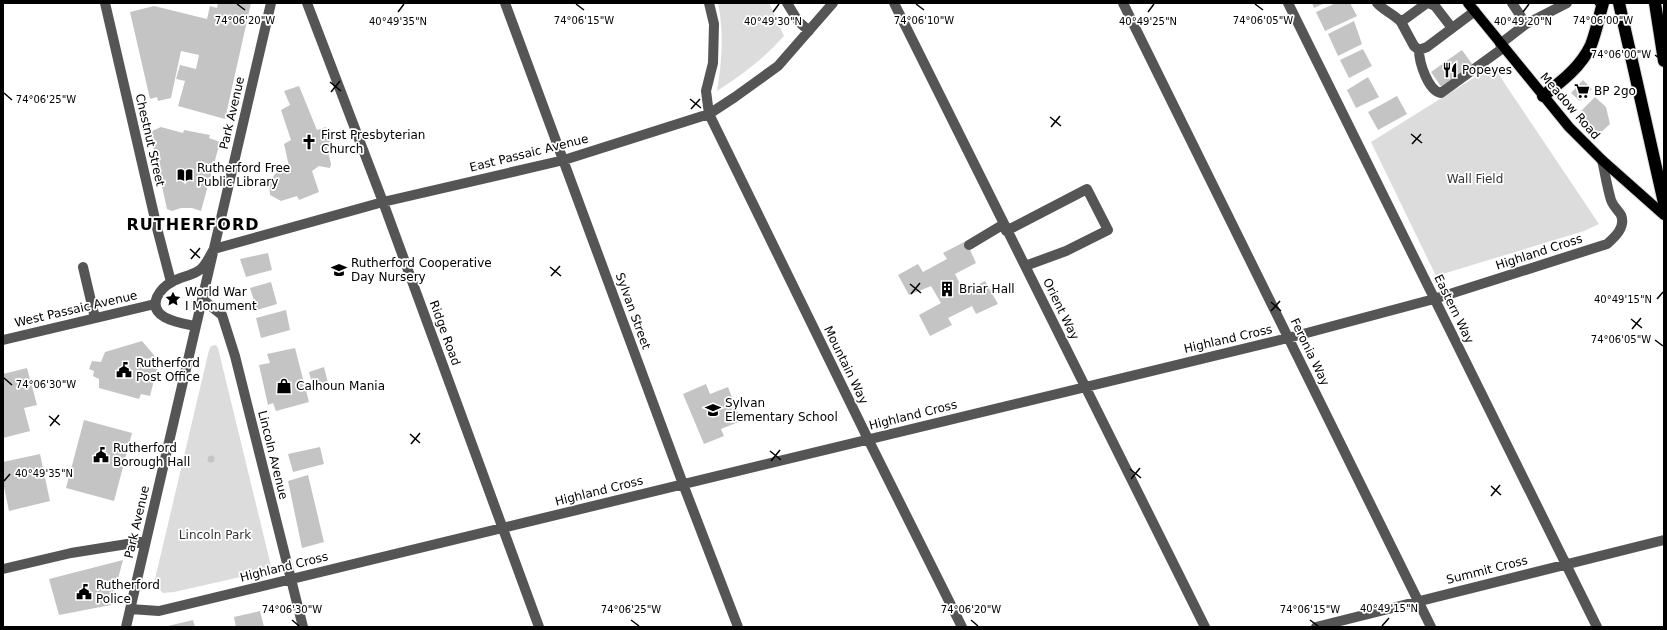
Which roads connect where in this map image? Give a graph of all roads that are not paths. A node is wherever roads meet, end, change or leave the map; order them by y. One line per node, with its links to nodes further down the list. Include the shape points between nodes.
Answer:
1 (105, 3): 43 (street, Chestnut Street)
2 (271, 3): 40 (street, Park Avenue)
3 (307, 3): 35 (street, Ridge Road)
4 (505, 3): 33 (street, Sylvan Street)
5 (709, 3): 32 (street, Mountain Way, via 714,24 713,63 706,91)
6 (787, 3): 27 (street)
7 (833, 3): 27 (street, East Passaic Avenue)
8 (894, 3): 38 (street, Orient Way)
9 (1122, 3): 49 (street, Feronia Way)
10 (1288, 3): 45 (street, Eastern Way)
11 (1377, 3): 24 (street)
12 (1427, 3): 23 (street, via 1435,6); 24 (street)
13 (1442, 3): 23 (street)
14 (1468, 3): 21 (main road, Meadow Road)
15 (1512, 3): 22 (street)
16 (1517, 3): 22 (street)
17 (1567, 3): 25 (street)
18 (1603, 3): 31 (highway, via 1591,45 1582,60)
19 (1618, 3): 36 (highway)
20 (1655, 3): 30 (highway)
21 (1475, 11): 26 (street); 28 (main road, Meadow Road)
22 (1520, 13): 25 (street)
23 (1442, 16): 26 (street)
24 (1401, 22): 29 (street, via 1414,46)
25 (1526, 24): 28 (street)
26 (1452, 28): 29 (street)
27 (808, 31): 32 (street, East Passaic Avenue, via 778,66)
28 (1502, 46): 29 (street, via 1441,93 1436,91 1424,73); 31 (main road, Meadow Road)
29 (1420, 50)
30 (1664, 61)
31 (1543, 96): 34 (main road, Meadow Road)
32 (709, 114): 33 (street, East Passaic Avenue); 52 (street, Mountain Way)
33 (564, 160): 35 (street, East Passaic Avenue); 53 (street, Sylvan Street)
34 (1602, 160): 37 (main road, Meadow Road); 45 (street, Highland Cross, via 1611,202 1621,215 1622,221 1620,230 1607,244)
35 (383, 202): 40 (street, East Passaic Avenue); 54 (street, Ridge Road)
36 (1664, 203)
37 (1664, 214)
38 (1005, 228): 39 (street); 41 (street, Orient Way); 41 (street, via 1034,217 1087,189 1108,230 1066,251)
39 (968, 245)
40 (214, 249): 43 (street, West Passaic Avenue, via 199,271); 44 (street, Park Avenue)
41 (1025, 266): 51 (street, Orient Way)
42 (83, 268): 47 (street)
43 (171, 282): 46 (street, West Passaic Avenue, via 158,295)
44 (202, 299): 48 (street, Park Avenue); 59 (street, Lincoln Avenue, via 222,315 235,356)
45 (1434, 299): 49 (street, Highland Cross); 57 (street, Eastern Way)
46 (155, 304): 47 (street, West Passaic Avenue); 48 (street, West Passaic Avenue, via 164,317)
47 (95, 318): 50 (street, West Passaic Avenue)
48 (195, 326): 56 (street, Park Avenue)
49 (1288, 338): 51 (street, Highland Cross); 60 (street, Feronia Way)
50 (3, 340)
51 (1084, 386): 52 (street, Highland Cross); 67 (street, Orient Way)
52 (868, 439): 53 (street, Highland Cross); 66 (street, Mountain Way)
53 (683, 484): 54 (street, Highland Cross); 65 (street, Sylvan Street)
54 (502, 528): 59 (street, Highland Cross); 64 (street, Ridge Road)
55 (1664, 540): 57 (street, Summit Cross)
56 (146, 541): 58 (street, via 71,553); 61 (street, Park Avenue)
57 (1565, 564): 60 (street, Summit Cross); 70 (street, Eastern Way)
58 (3, 569)
59 (291, 578): 61 (street, Highland Cross, via 159,611); 63 (street, Lincoln Avenue)
60 (1418, 601): 68 (street, Summit Cross); 69 (street, Feronia Way)
61 (130, 609): 62 (street, Park Avenue)
62 (126, 627)
63 (303, 627)
64 (540, 627)
65 (738, 627)
66 (962, 627)
67 (1205, 627)
68 (1316, 627)
69 (1431, 627)
70 (1597, 627)

